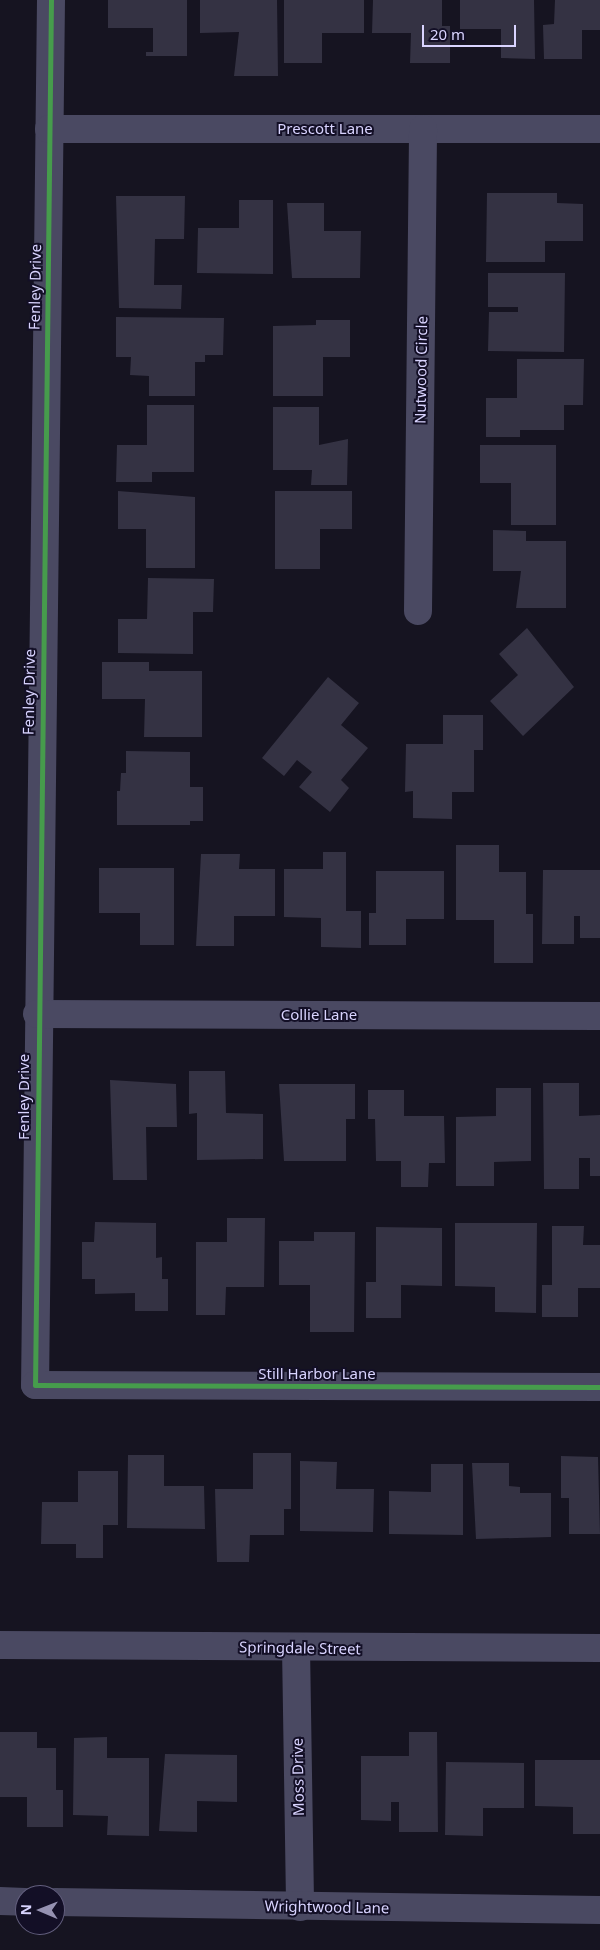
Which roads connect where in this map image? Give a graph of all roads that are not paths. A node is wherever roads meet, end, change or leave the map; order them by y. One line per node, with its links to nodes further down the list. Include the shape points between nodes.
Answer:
1 (51, 0): 2 (street, Fenley Drive)
2 (50, 129): 3 (street, Prescott Lane); 6 (street, Fenley Drive)
3 (423, 129): 4 (street, Prescott Lane); 5 (street, Nutwood Circle)
4 (600, 129)
5 (418, 612)
6 (37, 1014): 7 (street, Collie Lane); 8 (street, Fenley Drive)
7 (600, 1016)
8 (35, 1385): 9 (street, Still Harbor Lane)
9 (600, 1388)
10 (0, 1645): 11 (street, Springdale Street)
11 (296, 1647): 12 (street, Springdale Street); 16 (street, Moss Drive)
12 (600, 1648)
13 (0, 1901): 14 (street)
14 (15, 1902)
15 (65, 1902): 16 (street, Wrightwood Lane)
16 (300, 1907): 17 (street, Wrightwood Lane)
17 (600, 1910)

